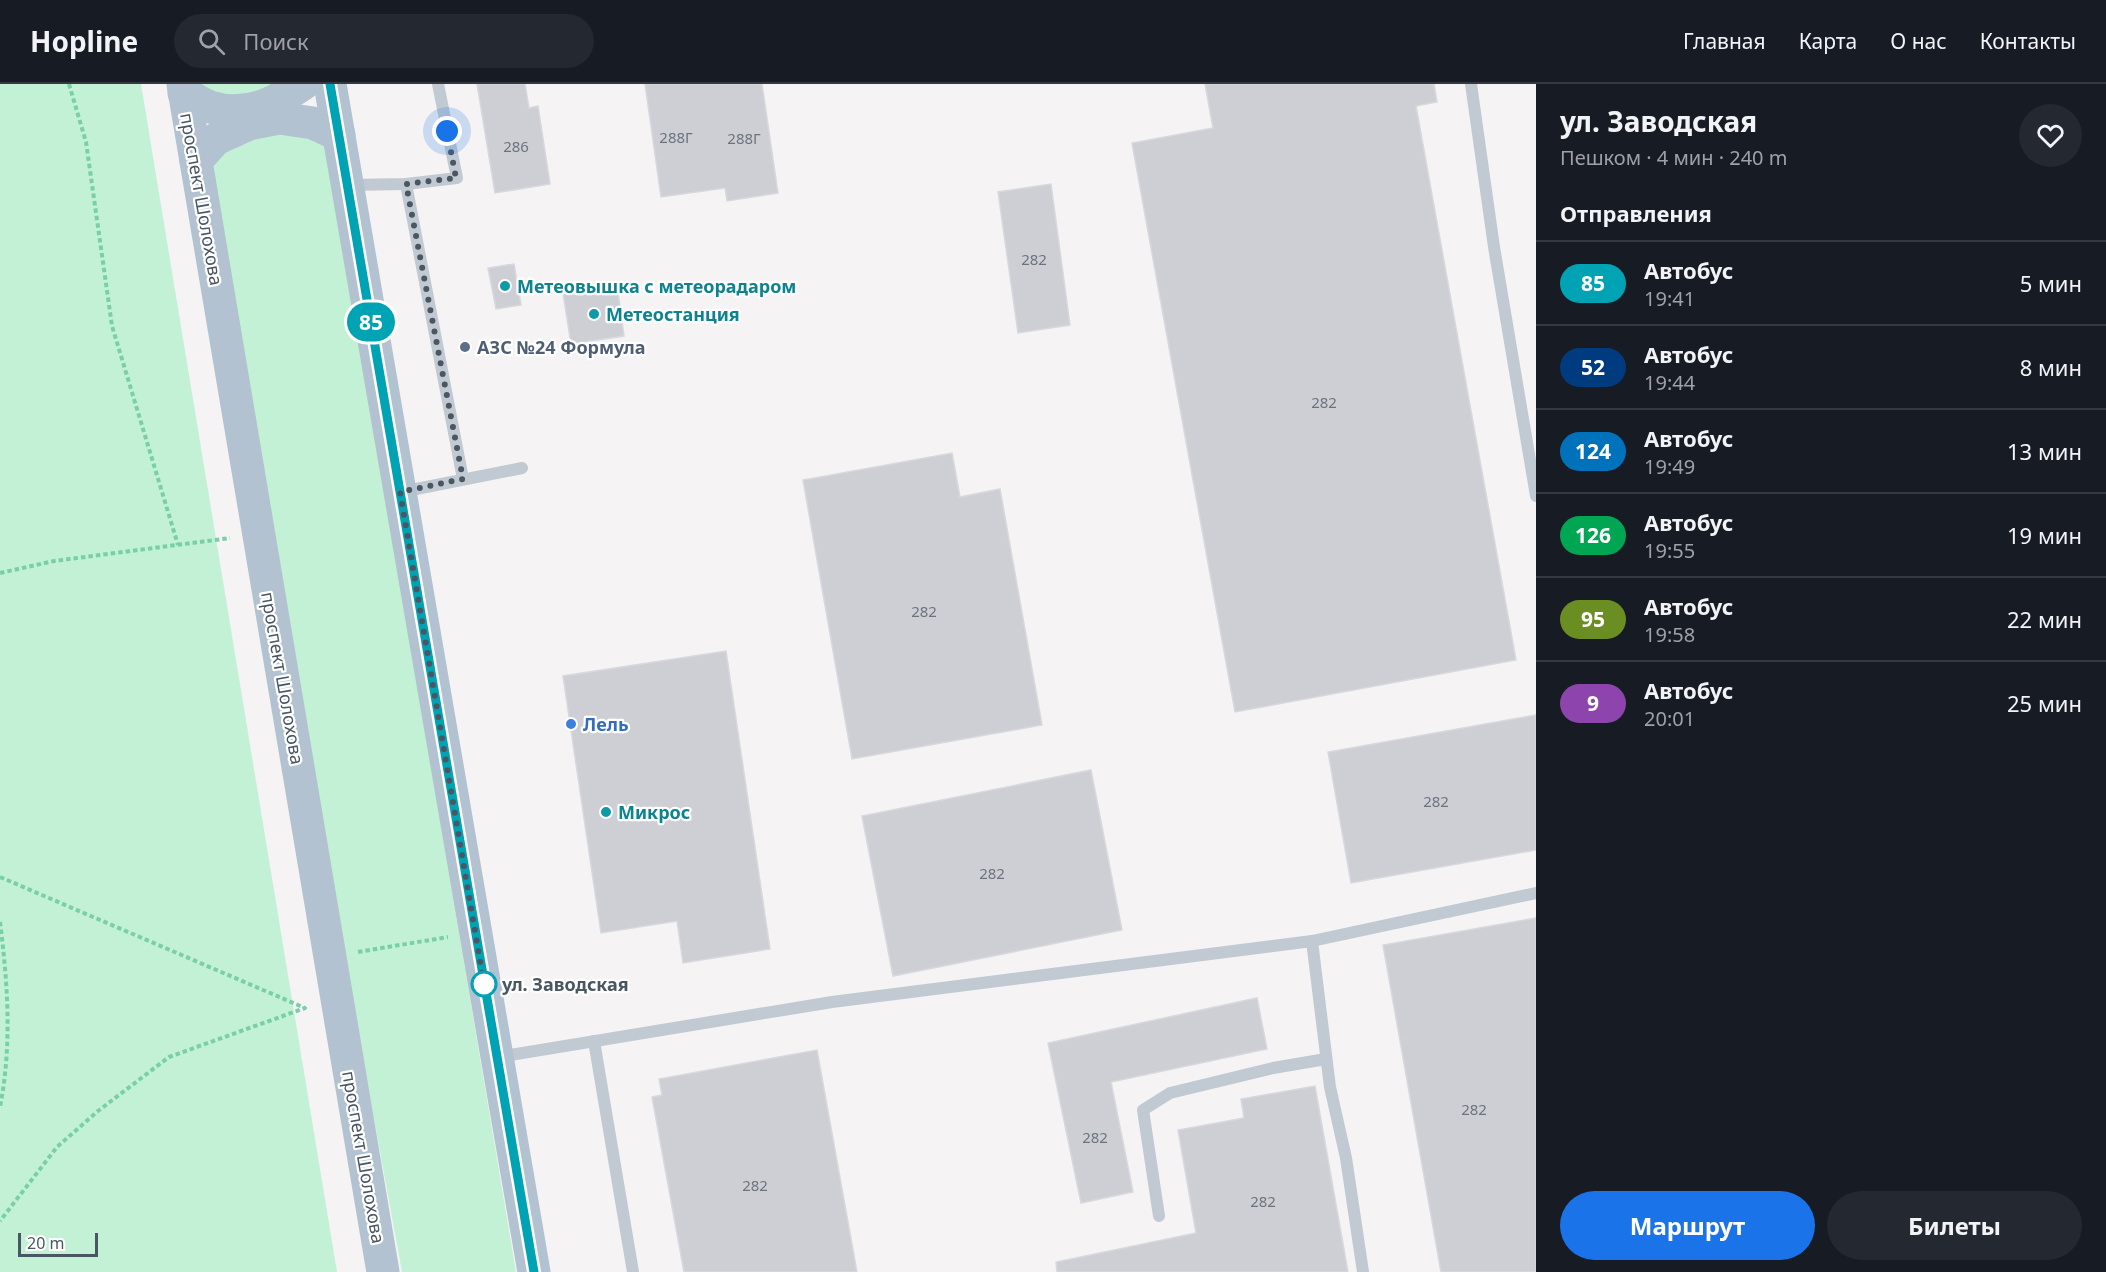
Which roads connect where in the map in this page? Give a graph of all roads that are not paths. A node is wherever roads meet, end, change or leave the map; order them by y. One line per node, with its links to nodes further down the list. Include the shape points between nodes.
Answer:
1 (303, 84): 5 (main road, via 274,103 245,111 209,106)
2 (330, 84): 6 (main road)
3 (438, 84): 8 (lane, via 456,178)
4 (1471, 84): 13 (lane)
5 (184, 88): 7 (main road, проспект Шолохова)
6 (339, 135): 7 (main road, via 313,123 279,118 249,124 216,139); 9 (main road)
7 (196, 161): 20 (main road, проспект Шолохова)
8 (406, 184): 9 (lane); 11 (lane)
9 (347, 185): 12 (main road)
10 (522, 468): 11 (lane)
11 (463, 479): 12 (lane)
12 (400, 492): 17 (main road)
13 (1536, 496)
14 (1536, 893): 15 (lane)
15 (1312, 941): 16 (lane, via 832,1002); 18 (lane)
16 (594, 1041): 17 (lane); 22 (lane)
17 (497, 1057): 21 (main road)
18 (1326, 1059): 19 (lane, via 1170,1093 1143,1110); 23 (lane)
19 (1159, 1216)
20 (383, 1272)
21 (534, 1272)
22 (633, 1272)
23 (1363, 1272)

